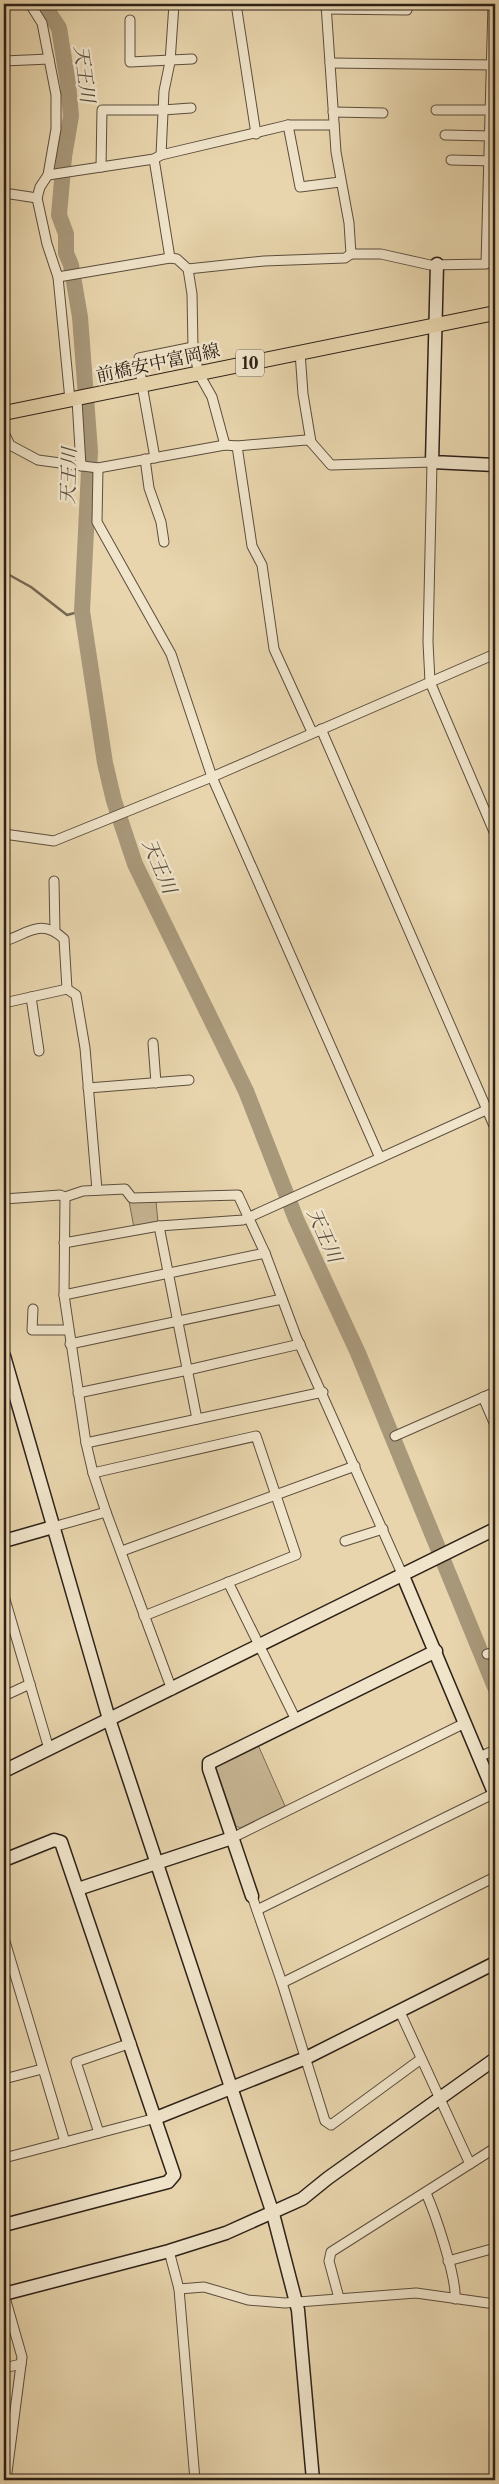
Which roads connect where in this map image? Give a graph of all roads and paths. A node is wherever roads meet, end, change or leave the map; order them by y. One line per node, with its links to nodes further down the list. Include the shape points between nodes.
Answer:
1 (30, 4): 9 (street, via 42,23)
2 (174, 4): 12 (street)
3 (236, 4): 23 (street)
4 (493, 4): 7 (street)
5 (326, 6): 6 (street); 13 (street)
6 (407, 10)
7 (494, 18): 14 (street)
8 (130, 20): 12 (street, via 130,62)
9 (49, 59): 11 (street); 30 (street, via 56,96 56,118)
10 (192, 59): 12 (street)
11 (4, 61)
12 (170, 62): 16 (street)
13 (330, 63): 14 (street); 19 (street)
14 (493, 65): 18 (street)
15 (191, 108): 16 (street)
16 (163, 110): 26 (street); 29 (street, via 102,110)
17 (436, 110): 18 (street)
18 (491, 110): 25 (street)
19 (333, 112): 20 (street); 22 (street)
20 (383, 113)
21 (288, 125): 22 (street); 23 (street); 31 (street, via 300,186)
22 (334, 126): 31 (street)
23 (256, 134): 26 (street)
24 (445, 135): 25 (street)
25 (490, 136): 28 (street)
26 (157, 157): 29 (street); 35 (street)
27 (451, 160): 28 (street)
28 (493, 160): 36 (street, via 486,264)
29 (101, 167): 30 (street)
30 (48, 175): 33 (street)
31 (340, 182): 34 (street, via 349,223)
32 (4, 193): 33 (street)
33 (36, 198): 38 (street)
34 (351, 254): 36 (street, via 381,254); 37 (street, via 345,258 264,261)
35 (170, 258): 37 (street, via 177,259); 38 (street)
36 (437, 264): 40 (street)
37 (188, 270): 41 (street)
38 (58, 277): 45 (street)
39 (495, 313): 40 (main road, 前橋安中富岡線 / 10)
40 (434, 324): 42 (main road, 前橋安中富岡線 / 10); 53 (street)
41 (193, 348): 43 (street); 44 (street, via 140,358)
42 (300, 352): 43 (main road, 前橋安中富岡線 / 10); 48 (street)
43 (199, 374): 44 (main road, 前橋安中富岡線 / 10); 49 (street, via 212,397)
44 (142, 385): 45 (main road, 前橋安中富岡線 / 10); 51 (street)
45 (74, 400): 46 (main road, 前橋安中富岡線 / 10); 55 (street)
46 (4, 413)
47 (4, 433): 55 (street, via 10,445 28,457)
48 (311, 442): 50 (street); 53 (street, via 331,465)
49 (225, 446): 50 (street); 51 (street)
50 (238, 446): 60 (street, via 252,546 262,565 274,649)
51 (155, 458): 52 (street)
52 (145, 459): 56 (street); 57 (street, via 149,488)
53 (432, 462): 54 (street); 59 (street)
54 (495, 465)
55 (81, 466): 56 (street)
56 (98, 468): 61 (street, via 96,522 172,654)
57 (164, 542)
58 (495, 654): 59 (street)
59 (430, 682): 60 (street); 63 (street)
60 (317, 731): 61 (street); 75 (street)
61 (212, 777): 62 (street, via 54,841); 77 (street)
62 (4, 834)
63 (495, 834)
64 (54, 881): 65 (street)
65 (55, 931): 66 (street, via 35,929); 67 (street, via 64,939)
66 (4, 941)
67 (67, 989): 68 (street); 74 (street, via 76,995 78,1004)
68 (31, 997): 69 (street); 71 (street)
69 (4, 1003)
70 (153, 1043): 73 (street)
71 (39, 1051)
72 (189, 1080): 73 (street)
73 (156, 1083): 74 (street)
74 (88, 1088): 78 (street)
75 (491, 1108): 76 (street); 77 (street)
76 (495, 1128)
77 (380, 1158): 81 (street)
78 (97, 1190): 79 (street); 81 (street, via 126,1189 132,1198 238,1194)
79 (64, 1197): 80 (street); 83 (street)
80 (4, 1199)
81 (248, 1216): 82 (street, via 243,1220); 84 (street)
82 (159, 1226): 83 (street); 85 (street)
83 (64, 1243): 86 (street)
84 (265, 1254): 85 (street); 87 (street)
85 (168, 1274): 86 (street); 89 (street)
86 (64, 1295): 90 (street)
87 (282, 1299): 89 (street); 92 (street)
88 (34, 1309): 90 (street, via 32,1330)
89 (178, 1322): 91 (street); 94 (street)
90 (68, 1330): 91 (street)
91 (70, 1344): 97 (street)
92 (300, 1344): 94 (street); 95 (street)
93 (4, 1356): 107 (street)
94 (188, 1370): 97 (street); 99 (street)
95 (323, 1392): 99 (street); 103 (street)
96 (495, 1392): 98 (street)
97 (78, 1393): 102 (street)
98 (483, 1397): 100 (street); 101 (street)
99 (197, 1419): 102 (street)
100 (495, 1425)
101 (395, 1436)
102 (86, 1443): 104 (street)
103 (355, 1466): 105 (street); 108 (street)
104 (93, 1473): 105 (street, via 256,1436); 106 (street)
105 (276, 1496): 112 (street); 114 (street, via 296,1556)
106 (106, 1512): 107 (street); 112 (street)
107 (52, 1527): 110 (street); 122 (street)
108 (383, 1529): 111 (street); 113 (street)
109 (495, 1529): 113 (street)
110 (4, 1541)
111 (345, 1541)
112 (122, 1551): 116 (street)
113 (403, 1576): 117 (street); 118 (street)
114 (228, 1582): 116 (street); 117 (street)
115 (4, 1596): 119 (street)
116 (144, 1616): 120 (street)
117 (259, 1647): 120 (street); 123 (street)
118 (436, 1651): 123 (street); 124 (street)
119 (30, 1684): 121 (street); 125 (street)
120 (172, 1690): 122 (street)
121 (4, 1696)
122 (109, 1719): 125 (street); 132 (street)
123 (296, 1720): 130 (street, via 209,1763)
124 (465, 1723): 127 (street); 130 (street)
125 (49, 1749): 128 (street)
126 (495, 1750): 127 (street)
127 (478, 1757): 129 (street)
128 (4, 1771)
129 (495, 1794): 136 (street)
130 (232, 1838): 132 (street); 135 (street)
131 (4, 1860): 134 (street, via 58,1840)
132 (155, 1864): 134 (street); 147 (street)
133 (495, 1877): 139 (street)
134 (78, 1889): 141 (street)
135 (252, 1896): 136 (street)
136 (257, 1910): 139 (street)
137 (4, 1938): 145 (street)
138 (495, 1963): 140 (street)
139 (282, 1983): 142 (street)
140 (400, 2012): 142 (street); 143 (street)
141 (131, 2043): 149 (street); 150 (street, via 76,2062)
142 (306, 2058): 143 (street, via 325,2122 331,2125); 147 (street)
143 (420, 2059): 148 (street)
144 (495, 2059): 148 (street)
145 (42, 2069): 146 (street); 151 (street)
146 (4, 2079)
147 (231, 2087): 149 (street); 156 (street)
148 (441, 2100): 154 (street); 156 (street, via 302,2199)
149 (156, 2118): 150 (street); 157 (street, via 174,2176 168,2182)
150 (99, 2133): 151 (street)
151 (65, 2142): 153 (street)
152 (495, 2148): 154 (street)
153 (4, 2158)
154 (470, 2164): 155 (street)
155 (426, 2193): 160 (street); 163 (street, via 331,2252 329,2262)
156 (273, 2214): 159 (street); 165 (street)
157 (4, 2225)
158 (495, 2248): 160 (street)
159 (169, 2251): 161 (street); 162 (street)
160 (448, 2261): 164 (street)
161 (179, 2289): 165 (street, via 204,2287 254,2301); 171 (street)
162 (4, 2294): 167 (street, via 22,2357)
163 (338, 2298): 164 (street, via 416,2293); 165 (street)
164 (455, 2299): 166 (street)
165 (297, 2303): 172 (street)
166 (495, 2304)
167 (21, 2364): 168 (street); 169 (street)
168 (4, 2368)
169 (7, 2440): 170 (street)
170 (6, 2480)
171 (195, 2480)
172 (313, 2480)

